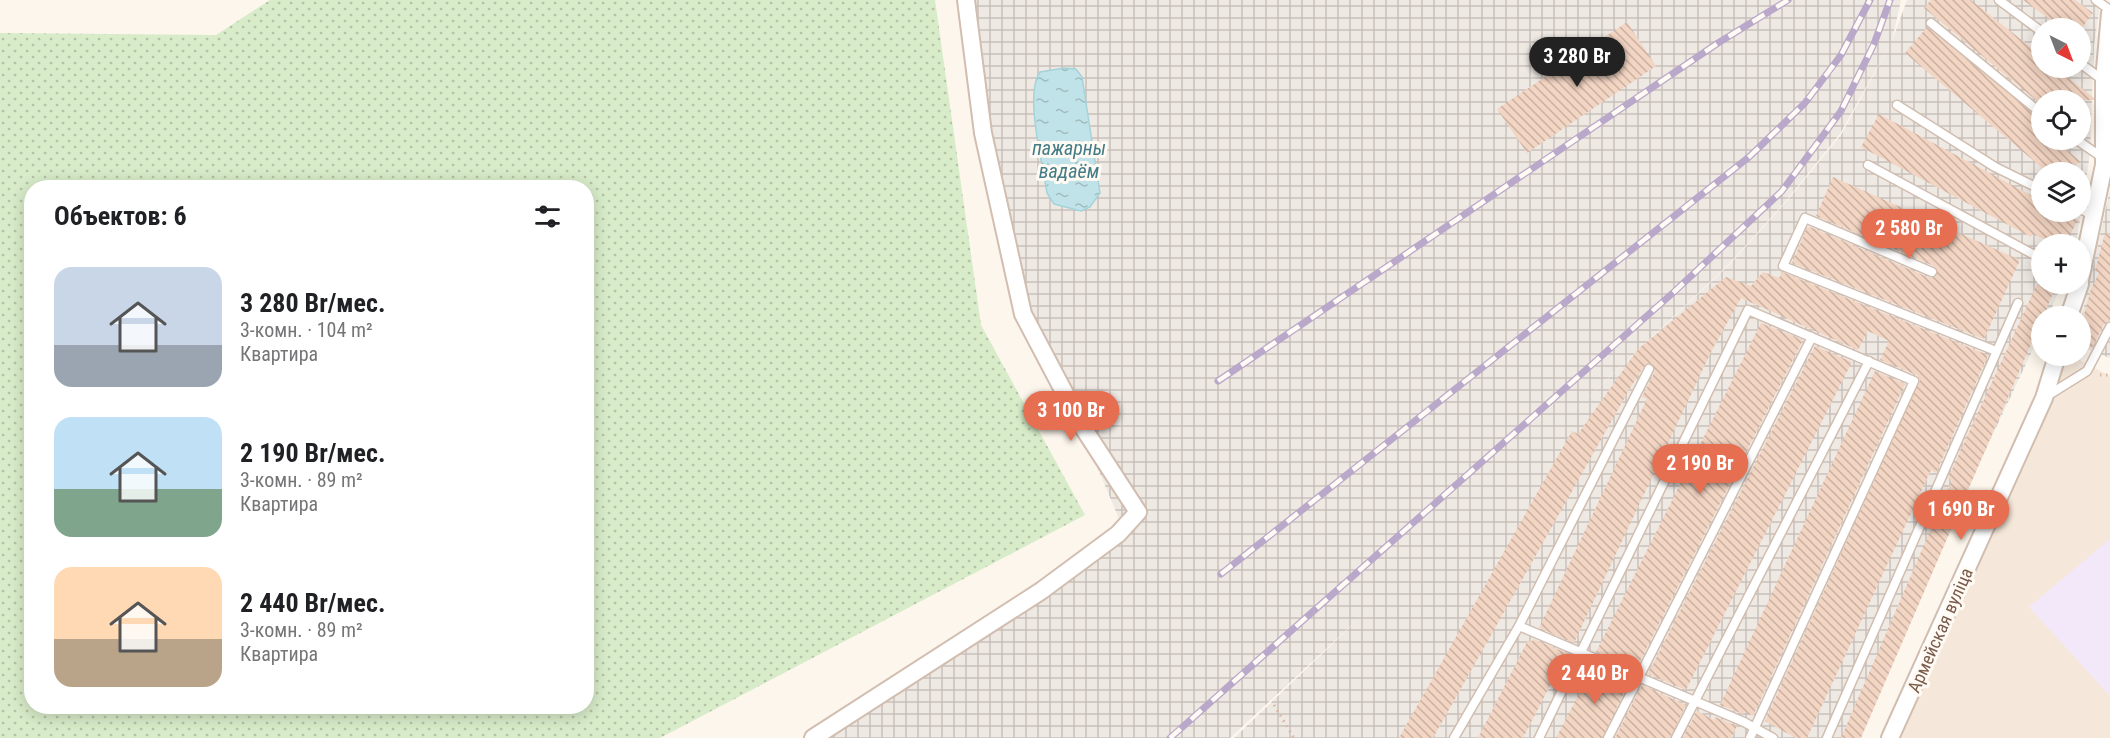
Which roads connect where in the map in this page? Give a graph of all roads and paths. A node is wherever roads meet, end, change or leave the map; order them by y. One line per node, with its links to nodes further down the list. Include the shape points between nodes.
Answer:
1 (966, 0): 32 (street, via 983,133 1023,314 1082,426 1138,512 1118,534 1041,591)
2 (1999, 0): 6 (lane)
3 (2096, 0): 4 (lane)
4 (2110, 12): 8 (street)
5 (1930, 23): 10 (lane)
6 (2031, 24)
7 (2091, 71): 8 (lane)
8 (2104, 81): 12 (street)
9 (1897, 105): 14 (lane, via 1995,167)
10 (2031, 105)
11 (2091, 149): 12 (lane)
12 (2104, 158): 15 (street)
13 (1868, 165): 16 (lane)
14 (2031, 185)
15 (2091, 199)
16 (2031, 253)
17 (1932, 272): 21 (lane, via 1805,218 1783,266)
18 (2018, 303): 21 (lane)
19 (2110, 327): 25 (lane, via 2087,370)
20 (1812, 337): 22 (lane); 27 (lane, via 1748,310); 28 (lane)
21 (1996, 351): 40 (lane)
22 (1869, 361): 29 (lane); 31 (lane, via 1914,381)
23 (2054, 366): 25 (street, Армейская вуліца)
24 (1649, 369): 26 (lane)
25 (2044, 398): 41 (street, Армейская вуліца)
26 (1519, 626): 27 (lane); 34 (lane)
27 (1581, 653): 28 (lane); 35 (lane)
28 (1639, 679): 29 (lane); 36 (lane)
29 (1694, 703): 31 (lane); 37 (lane)
30 (1274, 705): 33 (path)
31 (1755, 728): 38 (lane); 39 (lane)
32 (813, 738)
33 (1294, 738)
34 (1454, 738)
35 (1539, 738)
36 (1608, 738)
37 (1676, 738)
38 (1750, 738)
39 (1773, 738)
40 (1827, 738)
41 (1890, 738)

